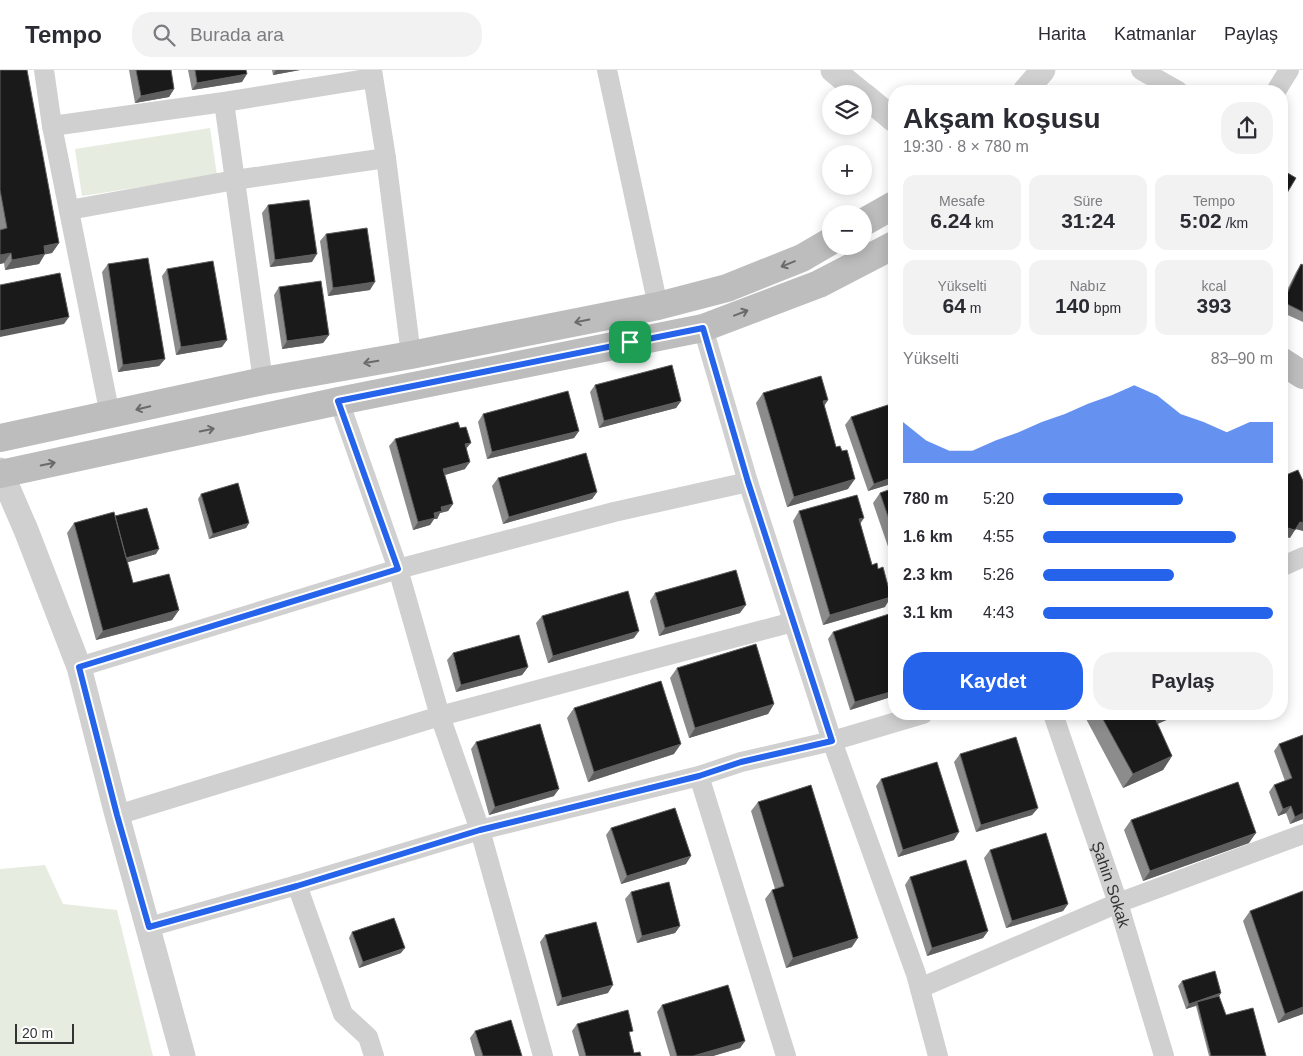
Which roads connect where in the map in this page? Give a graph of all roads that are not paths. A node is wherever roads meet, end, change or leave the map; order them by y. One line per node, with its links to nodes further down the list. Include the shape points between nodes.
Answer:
1 (44, 70): 15 (street)
2 (607, 70): 23 (street)
3 (833, 70): 8 (street)
4 (1043, 70): 9 (street)
5 (1142, 70): 10 (street)
6 (1289, 70): 11 (street)
7 (372, 74): 12 (street); 16 (street)
8 (852, 85)
9 (1030, 85)
10 (1168, 85)
11 (1280, 85)
12 (224, 102): 15 (street); 17 (street)
13 (872, 102): 14 (street)
14 (888, 115)
15 (52, 126): 19 (street)
16 (386, 158): 17 (street); 25 (street)
17 (235, 180): 19 (street); 28 (street)
18 (888, 208): 20 (main road)
19 (69, 210): 30 (street)
20 (872, 217)
21 (822, 246): 23 (main road, one-way to 23, via 802,258 727,288)
22 (888, 251): 24 (main road, one-way to 22, via 819,284)
23 (658, 306): 25 (main road, one-way to 25)
24 (703, 328): 29 (main road); 33 (street)
25 (412, 355): 28 (main road, one-way to 28)
26 (1288, 366): 27 (main road)
27 (1303, 375)
28 (263, 381): 30 (main road, one-way to 30)
29 (338, 401): 32 (main road, one-way to 29); 34 (street)
30 (110, 415): 31 (main road)
31 (0, 438)
32 (1, 473): 36 (street)
33 (748, 482): 34 (street, via 614,512); 35 (street)
34 (398, 569): 36 (street); 37 (street)
35 (793, 622): 37 (street); 40 (street)
36 (79, 667): 42 (street)
37 (440, 716): 42 (street); 43 (street)
38 (903, 720): 40 (street)
39 (1055, 720): 46 (street, Şahin Sokak)
40 (832, 741): 41 (street, via 741,762); 48 (street)
41 (699, 776): 43 (street); 52 (street)
42 (117, 815): 47 (street)
43 (480, 830): 45 (street); 51 (street)
44 (1303, 834): 46 (street)
45 (297, 886): 47 (street); 50 (street, via 343,1014 368,1037)
46 (1118, 903): 48 (street); 54 (street, Şahin Sokak)
47 (149, 927): 49 (street)
48 (920, 988): 53 (street)
49 (183, 1056)
50 (374, 1056)
51 (543, 1056)
52 (786, 1056)
53 (938, 1056)
54 (1164, 1056)

